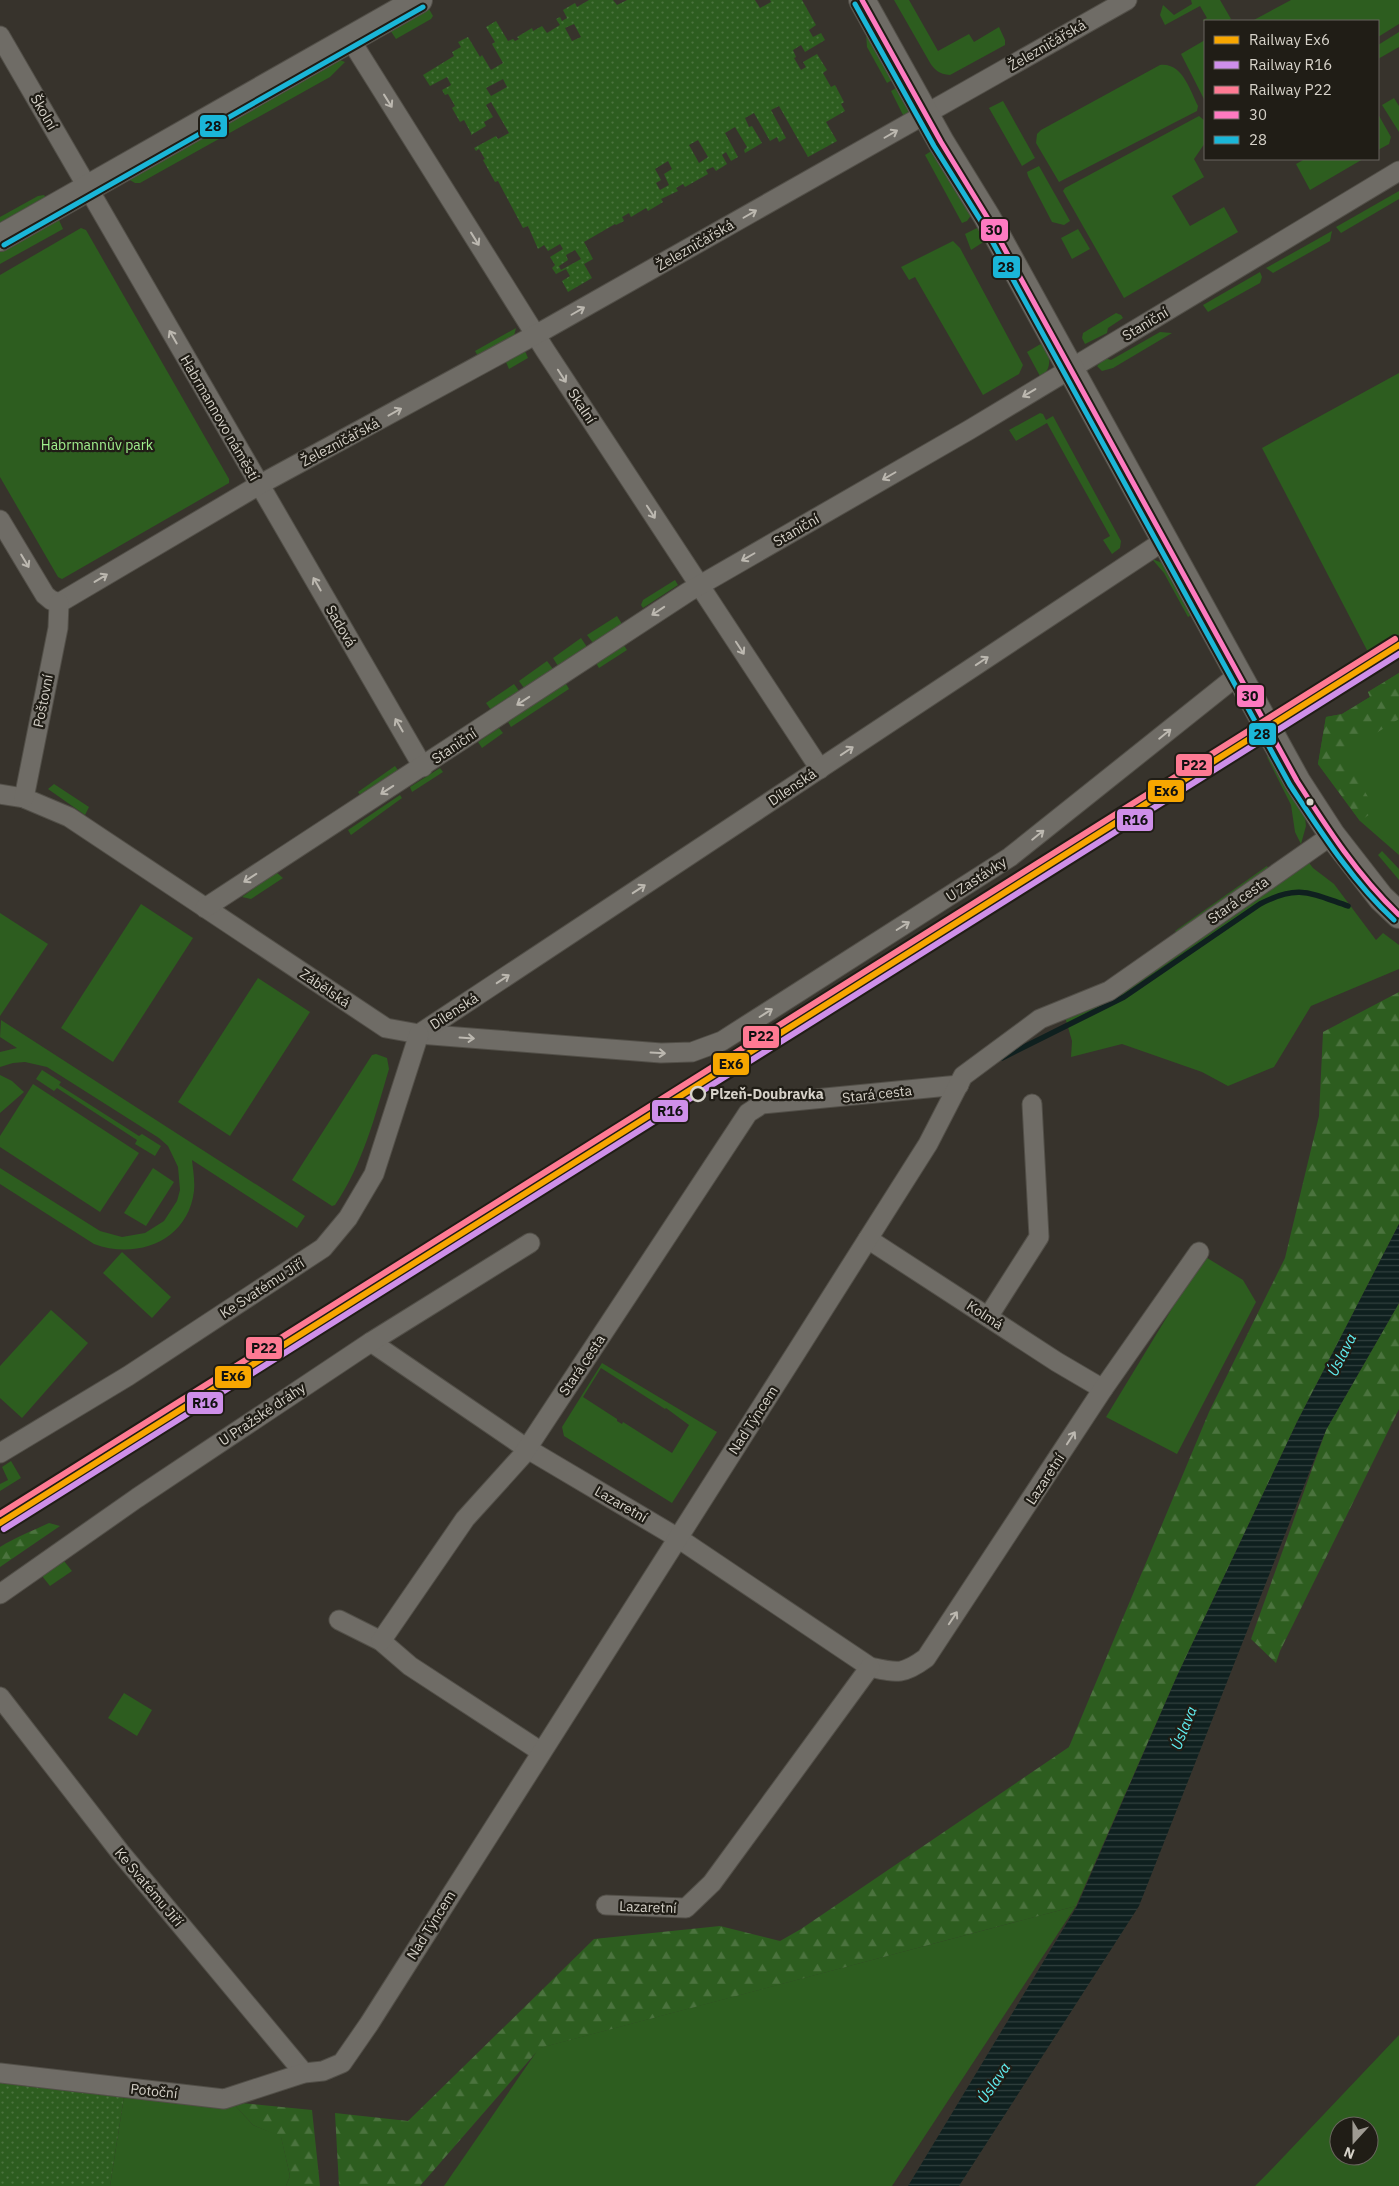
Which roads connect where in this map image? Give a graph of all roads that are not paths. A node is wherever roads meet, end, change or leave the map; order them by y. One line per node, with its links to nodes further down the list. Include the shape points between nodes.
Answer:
1 (419, 0): 5 (main road)
2 (862, 0): 6 (main road)
3 (1127, 0): 6 (street, Železničářská)
4 (0, 36): 8 (street, Školní)
5 (350, 39): 8 (main road); 10 (street, Skalní, one-way to 10)
6 (926, 113): 10 (street, Železničářská, one-way to 6); 11 (main road)
7 (1399, 172): 11 (street, Staniční)
8 (87, 188): 9 (main road); 12 (street, Habrmannovo náměstí, one-way to 8)
9 (0, 238)
10 (535, 335): 12 (street, Železničářská, one-way to 10); 15 (street, Skalní, one-way to 15)
11 (1071, 368): 14 (main road); 15 (street, Staniční, one-way to 15)
12 (259, 485): 16 (street, Habrmannovo náměstí, one-way to 12); 18 (street, Sadová, one-way to 12)
13 (0, 520): 16 (street, one-way to 16, via 45,595)
14 (1165, 540): 17 (main road); 19 (street, Dílenská, one-way to 14)
15 (700, 585): 18 (street, Staniční, one-way to 18); 19 (street, Skalní, one-way to 19)
16 (59, 603): 21 (street, Poštovní, via 58,628)
17 (1238, 674): 22 (main road, via 1297,781); 26 (street, U Zastávky, one-way to 17, via 722,1041 1010,857)
18 (423, 767): 23 (street, Staniční, one-way to 23)
19 (820, 769): 25 (street, Dílenská, one-way to 19)
20 (0, 794): 21 (street, Zábělská)
21 (24, 798): 23 (street, Zábělská, via 69,817)
22 (1332, 835): 24 (main road, via 1381,898); 27 (street, Stará cesta, via 1109,990 1040,1019 963,1076)
23 (205, 908): 25 (street, Zábělská, via 386,1028)
24 (1399, 915)
25 (419, 1034): 26 (street, Zábělská, one-way to 26, via 661,1053); 36 (street, Ke Svatému Jiří, via 374,1174 348,1218 323,1248 128,1376)
26 (692, 1052)
27 (959, 1085): 29 (street, Nad Týncem, via 928,1144); 35 (street, Stará cesta, via 762,1104 748,1113)
28 (1032, 1104): 32 (street, via 1039,1237)
29 (868, 1239): 32 (street, Kolmá); 37 (street, Nad Týncem)
30 (530, 1243): 33 (street, U Pražské dráhy)
31 (1199, 1252): 34 (street, Lazaretní)
32 (988, 1317): 34 (street, Kolmá)
33 (371, 1342): 35 (street, Lazaretní); 38 (street, U Pražské dráhy, via 148,1490)
34 (1103, 1390): 41 (street, Lazaretní, one-way to 34, via 896,1673 913,1668 926,1658)
35 (526, 1448): 37 (street, Lazaretní); 40 (street, Stará cesta, via 465,1520)
36 (0, 1453)
37 (678, 1538): 41 (street, Lazaretní); 43 (street, Nad Týncem)
38 (0, 1594)
39 (339, 1620): 40 (street)
40 (381, 1641): 43 (street, via 410,1666)
41 (870, 1667): 44 (street, Lazaretní, via 712,1883 686,1908)
42 (0, 1697): 46 (street, Ke Svatému Jiří, via 120,1852)
43 (540, 1752): 46 (street, Nad Týncem, via 342,2063 323,2071)
44 (606, 1905)
45 (0, 2073): 46 (street, Potoční, via 224,2099)
46 (304, 2073)

